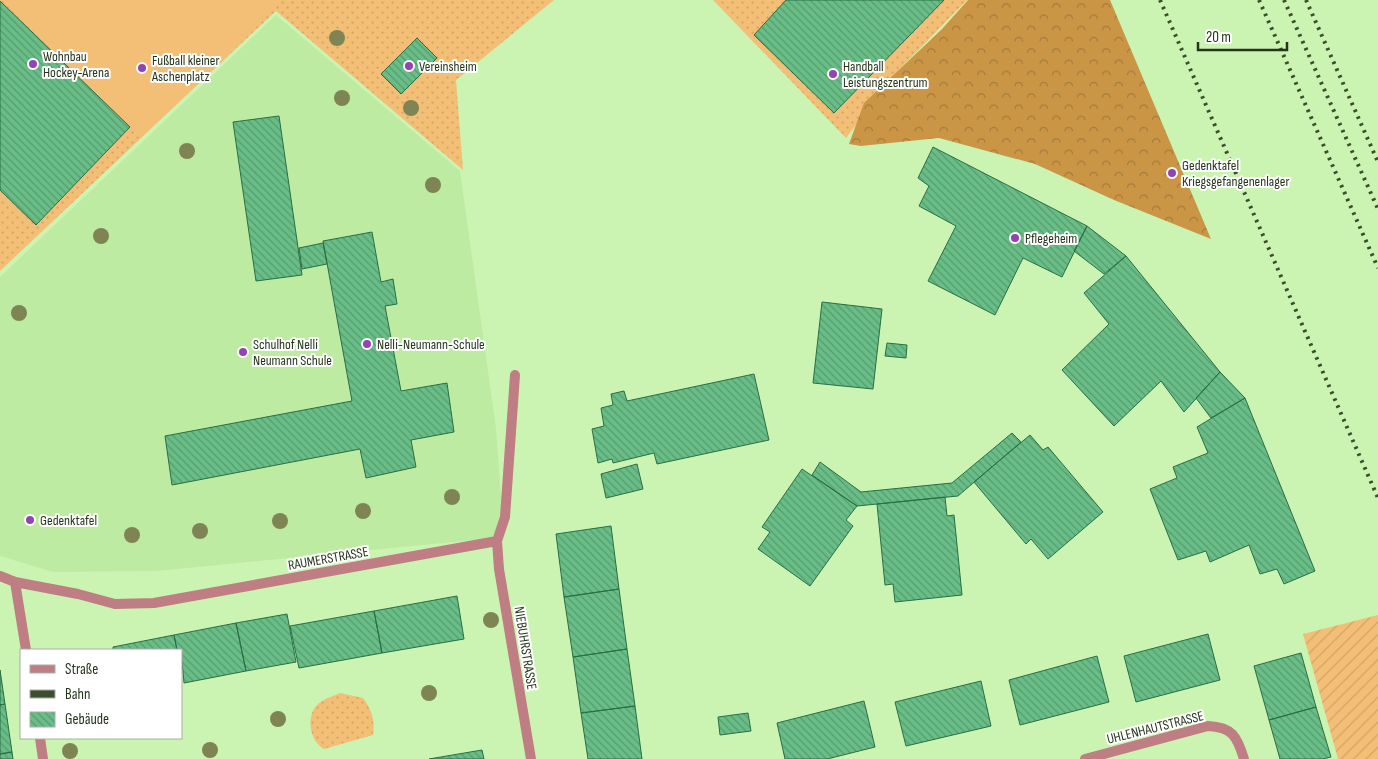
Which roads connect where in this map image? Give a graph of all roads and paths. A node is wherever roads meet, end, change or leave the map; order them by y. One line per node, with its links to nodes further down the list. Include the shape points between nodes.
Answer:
1 (515, 375): 2 (street, via 505,517)
2 (497, 541): 4 (street, RAUMERSTRASSE, via 154,603 115,604); 8 (street, NIEBUHRSTRASSE)
3 (0, 576): 4 (street, RAUMERSTRASSE)
4 (15, 582): 5 (street)
5 (26, 649)
6 (40, 739): 7 (street)
7 (43, 759)
8 (532, 759)
9 (1085, 759): 10 (street, UHLENHAUTSTRASSE, via 1208,726 1221,726 1236,738)
10 (1244, 759)

